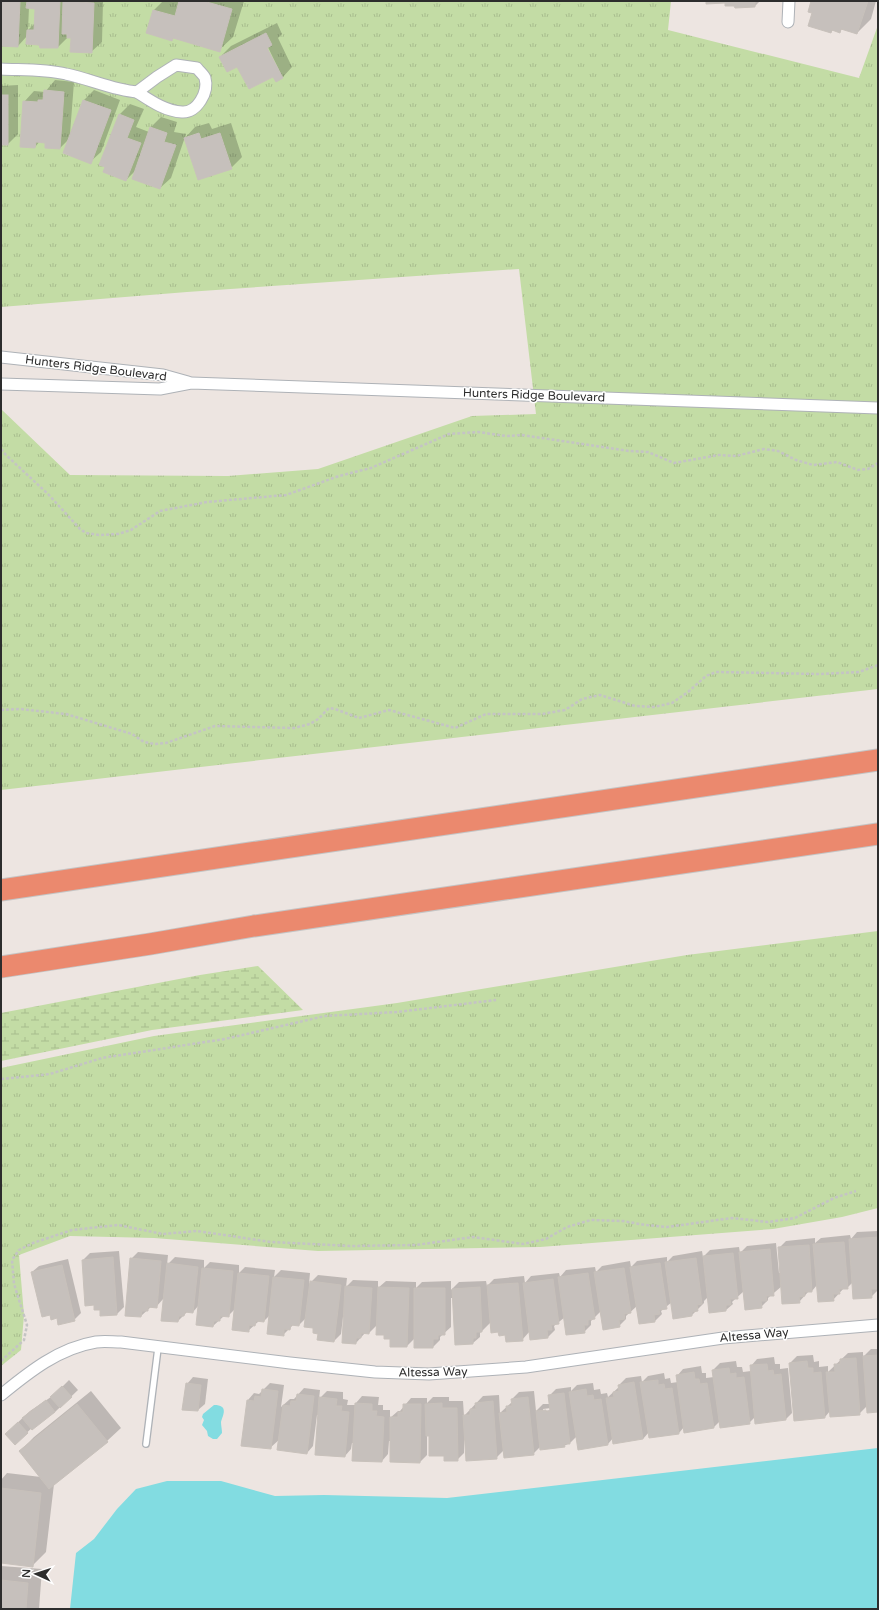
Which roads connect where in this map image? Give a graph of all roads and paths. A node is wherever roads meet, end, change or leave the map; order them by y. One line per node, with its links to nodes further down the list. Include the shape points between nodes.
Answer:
1 (789, 1): 2 (street)
2 (788, 22)
3 (1, 69): 4 (street, via 65,74 124,91)
4 (137, 92): 4 (street, via 164,108 183,112 194,108 201,100 205,89 204,77 197,68 176,66)
5 (1, 357): 6 (street, Hunters Ridge Boulevard, via 163,374)
6 (191, 383): 7 (street, Hunters Ridge Boulevard, via 160,389); 8 (street, Hunters Ridge Boulevard)
7 (1, 384)
8 (878, 408)
9 (1, 449): 10 (path, via 80,529 86,533 99,535 131,530 160,511 207,502 286,495 370,468 448,434 478,432 506,436 522,435 648,452 674,463 719,455 736,456 764,449 778,451 813,465 837,462 858,470 868,469)
10 (878, 463)
11 (878, 665): 12 (path, via 858,672 820,674 716,672 706,676 672,703 654,707 635,706 600,695 582,699 565,710 542,714 486,714 455,728 389,710 359,718 329,708 310,724 294,728 215,726 166,743 155,744 144,742 132,734 66,714 20,709)
12 (1, 710)
13 (878, 760): 15 (highway)
14 (878, 834): 18 (highway, via 254,926)
15 (107, 875): 16 (highway); 17 (highway)
16 (1, 876)
17 (1, 890)
18 (6, 967)
19 (496, 1000): 20 (path, via 397,1012 325,1016 231,1038 102,1058 50,1074)
20 (1, 1079)
21 (856, 1191): 24 (path, via 834,1198 795,1218 768,1222 732,1218 667,1227 591,1220 566,1227 546,1239 523,1244 473,1238 416,1245 350,1246 271,1242 197,1230 162,1234 118,1225 72,1230 19,1250 12,1260 14,1284 27,1325 24,1340)
22 (878, 1325): 23 (street, Altessa Way, via 723,1338 526,1367 429,1374 368,1371)
23 (158, 1348): 25 (street, Altessa Way, via 121,1342 97,1342 72,1348 24,1376); 26 (lane)
24 (1, 1361)
25 (1, 1395)
26 (146, 1444)

